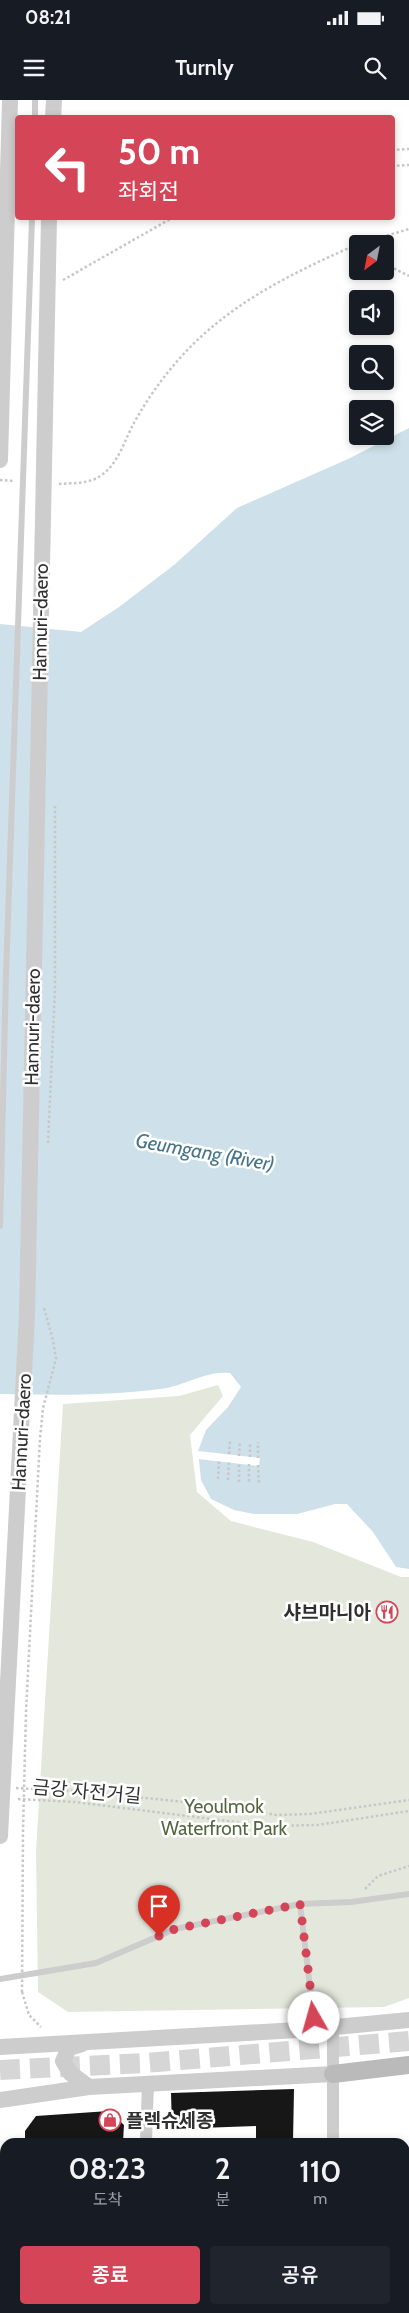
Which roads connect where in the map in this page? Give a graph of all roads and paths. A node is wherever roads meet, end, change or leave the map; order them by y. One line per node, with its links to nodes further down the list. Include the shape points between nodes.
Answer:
1 (10, 100): 19 (street, bridge)
2 (35, 100): 4 (lane)
3 (54, 100): 5 (street)
4 (35, 115)
5 (53, 115)
6 (409, 149): 7 (path)
7 (395, 150)
8 (409, 165): 9 (path)
9 (395, 166)
10 (32, 220): 23 (lane, bridge)
11 (48, 220): 46 (street, Hannuri-daero, bridge, via 27,1315)
12 (168, 220): 18 (path)
13 (409, 228): 14 (path)
14 (387, 235)
15 (349, 248): 22 (path, via 263,290 199,338 148,400 116,458 103,474 80,483)
16 (394, 268): 17 (path)
17 (409, 276)
18 (63, 280)
19 (0, 460)
20 (0, 480): 21 (path)
21 (17, 481)
22 (52, 483)
23 (0, 1226)
24 (230, 1441): 28 (path)
25 (240, 1441): 29 (path)
26 (250, 1442): 30 (path)
27 (258, 1442): 31 (path)
28 (229, 1454)
29 (239, 1456)
30 (250, 1456)
31 (258, 1458)
32 (219, 1461): 37 (path)
33 (229, 1462): 38 (path)
34 (239, 1464): 39 (path)
35 (249, 1464): 40 (path)
36 (258, 1465): 41 (path)
37 (218, 1479)
38 (228, 1480)
39 (239, 1482)
40 (249, 1483)
41 (258, 1484)
42 (11, 1787): 44 (path, via 216,1805 276,1815 310,1814)
43 (16, 1799): 45 (path, 금강 자전거길, via 85,1803 268,1826 318,1825)
44 (409, 1800)
45 (409, 1811)
46 (0, 1836)
47 (409, 1866): 49 (path, via 378,1876)
48 (409, 1894): 49 (lane)
49 (351, 1902): 50 (lane)
50 (300, 1904): 51 (lane, via 175,1929 96,1962); 56 (lane)
51 (0, 1979)
52 (22, 1992): 54 (path, via 28,2015)
53 (409, 2020): 55 (street)
54 (41, 2027)
55 (334, 2027): 56 (street); 60 (street)
56 (315, 2029): 57 (street)
57 (86, 2043): 58 (street); 62 (street, via 69,2048 63,2061 70,2073)
58 (0, 2047)
59 (409, 2065): 60 (main road)
60 (333, 2074): 61 (street); 65 (street)
61 (148, 2084): 62 (street); 64 (street)
62 (90, 2087): 63 (street)
63 (0, 2100)
64 (146, 2138)
65 (333, 2138)

